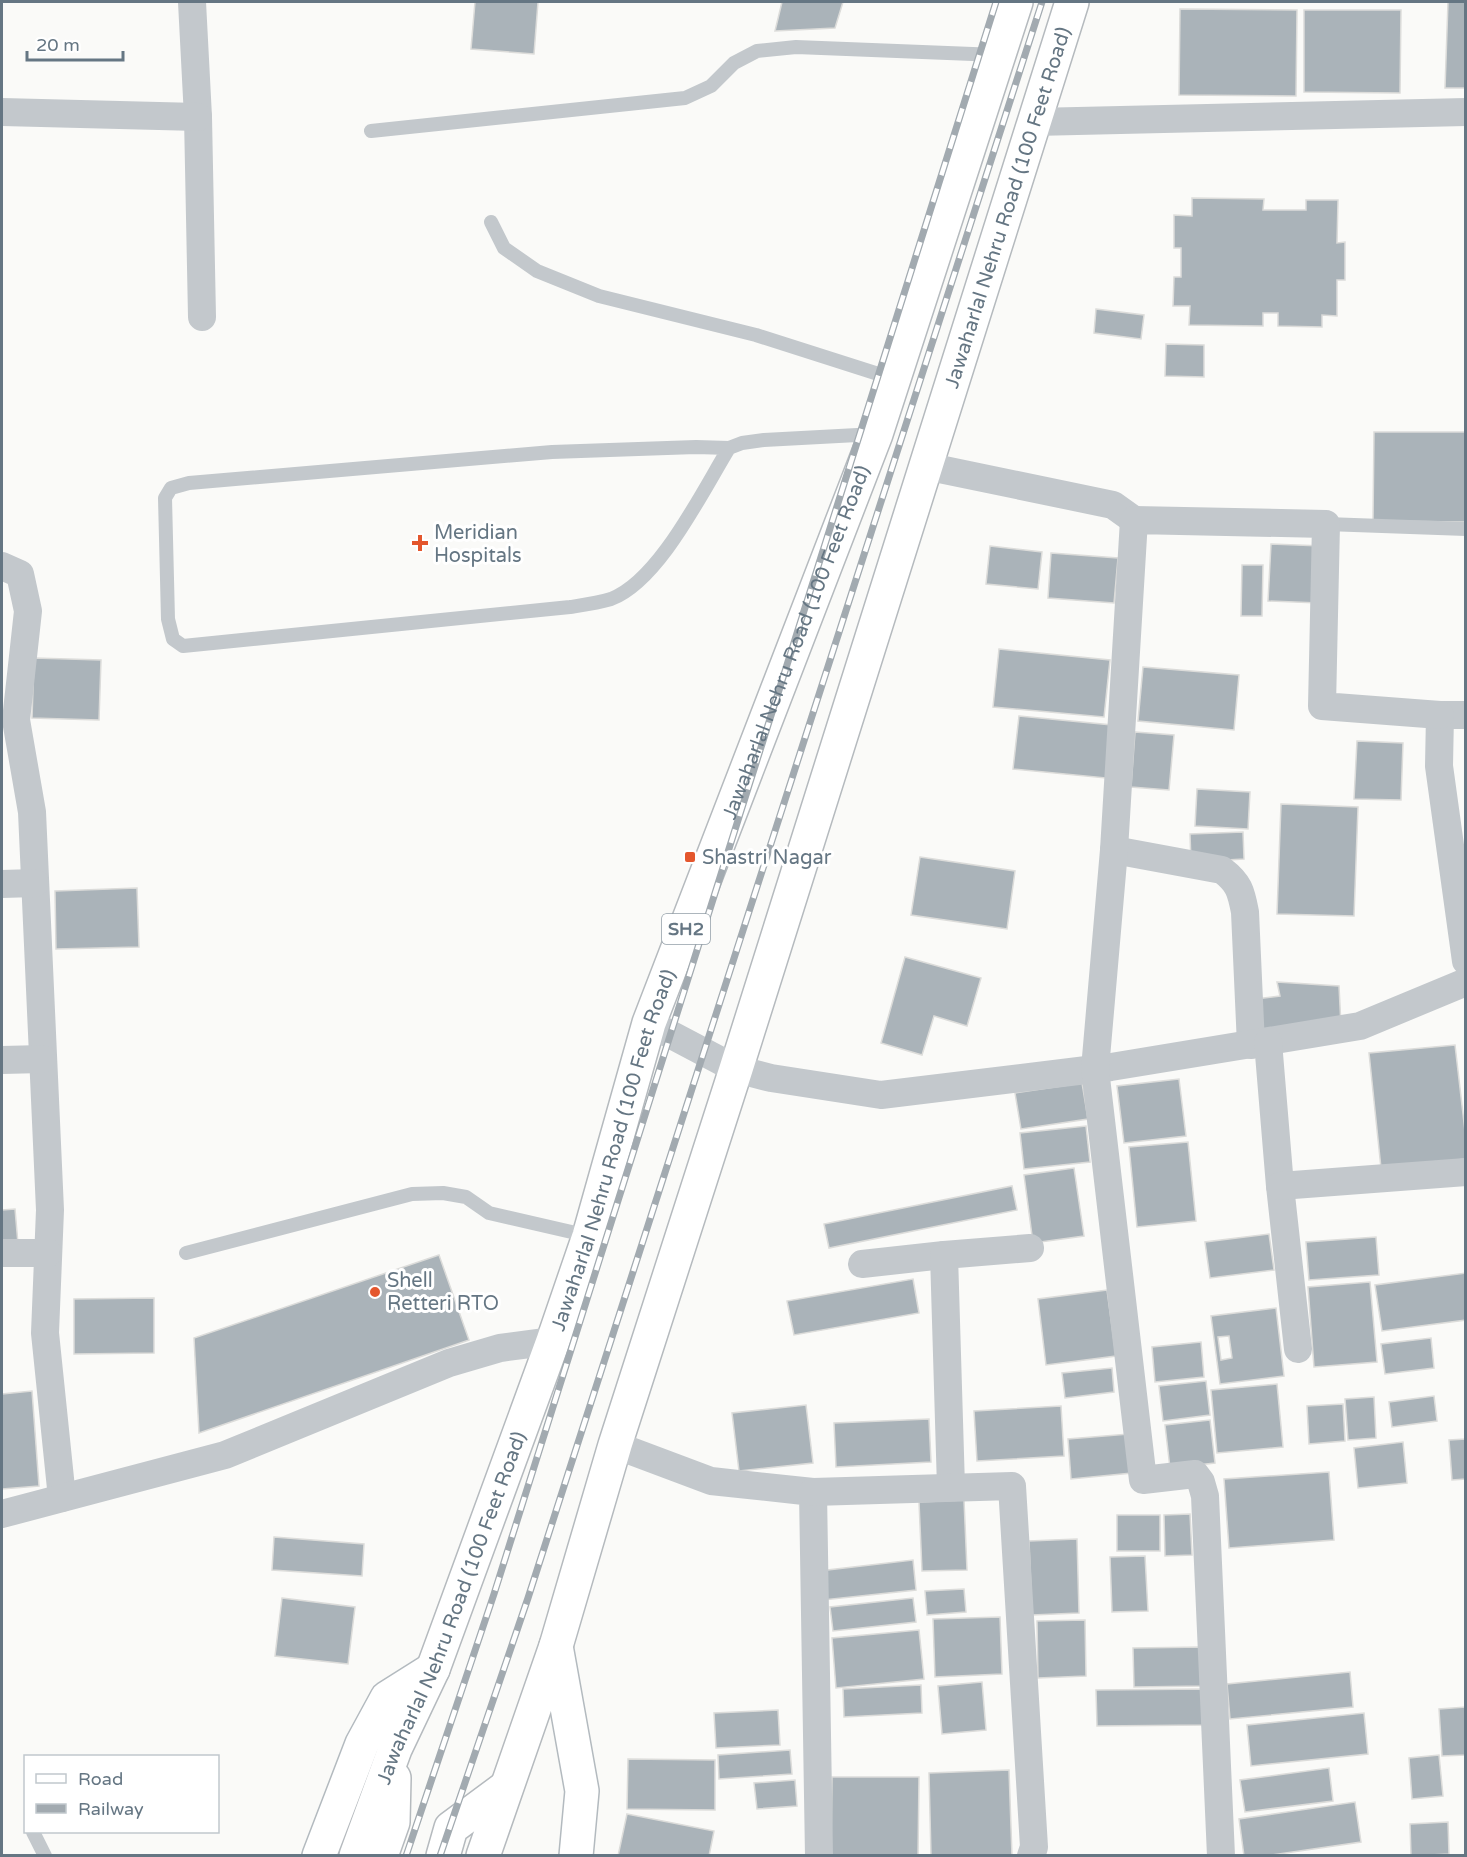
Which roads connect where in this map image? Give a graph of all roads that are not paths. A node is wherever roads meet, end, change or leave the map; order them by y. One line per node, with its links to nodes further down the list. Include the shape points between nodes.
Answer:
1 (192, 2): 7 (street)
2 (1016, 2): 4 (main road, Jawaharlal Nehru Road (100 Feet Road) / SH2)
3 (1072, 2): 8 (main road, Jawaharlal Nehru Road (100 Feet Road))
4 (998, 55): 9 (lane, via 796,47 758,51 734,63 711,86 685,98); 12 (main road, Jawaharlal Nehru Road (100 Feet Road) / SH2)
5 (2, 112): 7 (street)
6 (1466, 112): 8 (street)
7 (198, 117): 11 (street)
8 (1034, 122): 15 (main road, Jawaharlal Nehru Road (100 Feet Road))
9 (371, 131)
10 (491, 222): 12 (lane, via 504,248 537,271 599,296 756,335)
11 (202, 317)
12 (894, 379): 13 (main road, Jawaharlal Nehru Road (100 Feet Road) / SH2)
13 (876, 434): 14 (lane, via 764,440); 26 (main road, Jawaharlal Nehru Road (100 Feet Road) / SH2)
14 (729, 448): 14 (lane, via 665,552 641,581 611,599 570,607 183,646 173,639 168,619 165,498 171,488 189,483 552,452)
15 (925, 466): 16 (street, via 1113,506); 30 (main road, Jawaharlal Nehru Road (100 Feet Road))
16 (1134, 520): 17 (street); 21 (street)
17 (1326, 524): 18 (lane); 20 (street, via 1322,706)
18 (1466, 529)
19 (2, 566): 22 (street, via 20,574 28,611 16,720 32,812)
20 (1453, 715): 24 (street, via 1439,766)
21 (1114, 850): 27 (street, via 1222,870 1233,878 1245,912); 31 (street)
22 (35, 883): 23 (street); 28 (street)
23 (2, 884)
24 (1466, 961)
25 (1466, 982): 27 (street, via 1360,1026)
26 (650, 1023): 30 (street); 34 (main road, Jawaharlal Nehru Road (100 Feet Road) / SH2)
27 (1260, 1043): 31 (street); 33 (street)
28 (43, 1059): 29 (street); 37 (street, via 50,1210)
29 (2, 1060)
30 (735, 1069): 31 (street, via 882,1095); 43 (main road, Jawaharlal Nehru Road (100 Feet Road))
31 (1095, 1069): 62 (street, via 1143,1480 1195,1474 1205,1496)
32 (1466, 1172): 33 (street)
33 (1280, 1186): 42 (street)
34 (589, 1236): 38 (lane, via 489,1214 466,1197 412,1194); 41 (main road, Jawaharlal Nehru Road (100 Feet Road) / SH2)
35 (1030, 1248): 39 (street)
36 (2, 1253): 37 (street)
37 (48, 1253): 46 (street, via 45,1334)
38 (186, 1253)
39 (944, 1255): 40 (street); 44 (street)
40 (862, 1264)
41 (552, 1341): 46 (street, via 500,1348 449,1362 225,1455); 49 (main road, Jawaharlal Nehru Road (100 Feet Road) / SH2)
42 (1298, 1349)
43 (615, 1445): 45 (street, via 711,1481); 48 (main road, Jawaharlal Nehru Road (100 Feet Road))
44 (951, 1487): 45 (street); 61 (street, via 1012,1486 1034,1847)
45 (813, 1492): 60 (street)
46 (62, 1498): 47 (street)
47 (2, 1514)
48 (555, 1646): 51 (main road, Jawaharlal Nehru Road (100 Feet Road)); 59 (main road, via 582,1791)
49 (433, 1669): 50 (main road, Jawaharlal Nehru Road (100 Feet Road) / SH2); 54 (main road, via 387,1698 362,1744)
50 (395, 1749): 55 (main road, Jawaharlal Nehru Road (100 Feet Road) / SH2); 56 (main road, via 393,1822)
51 (505, 1788): 57 (main road, via 452,1828); 58 (main road, Jawaharlal Nehru Road (100 Feet Road))
52 (34, 1833): 53 (lane)
53 (45, 1856)
54 (318, 1856)
55 (356, 1856)
56 (381, 1856)
57 (443, 1856)
58 (483, 1856)
59 (576, 1856)
60 (819, 1856)
61 (1031, 1856)
62 (1221, 1856)

